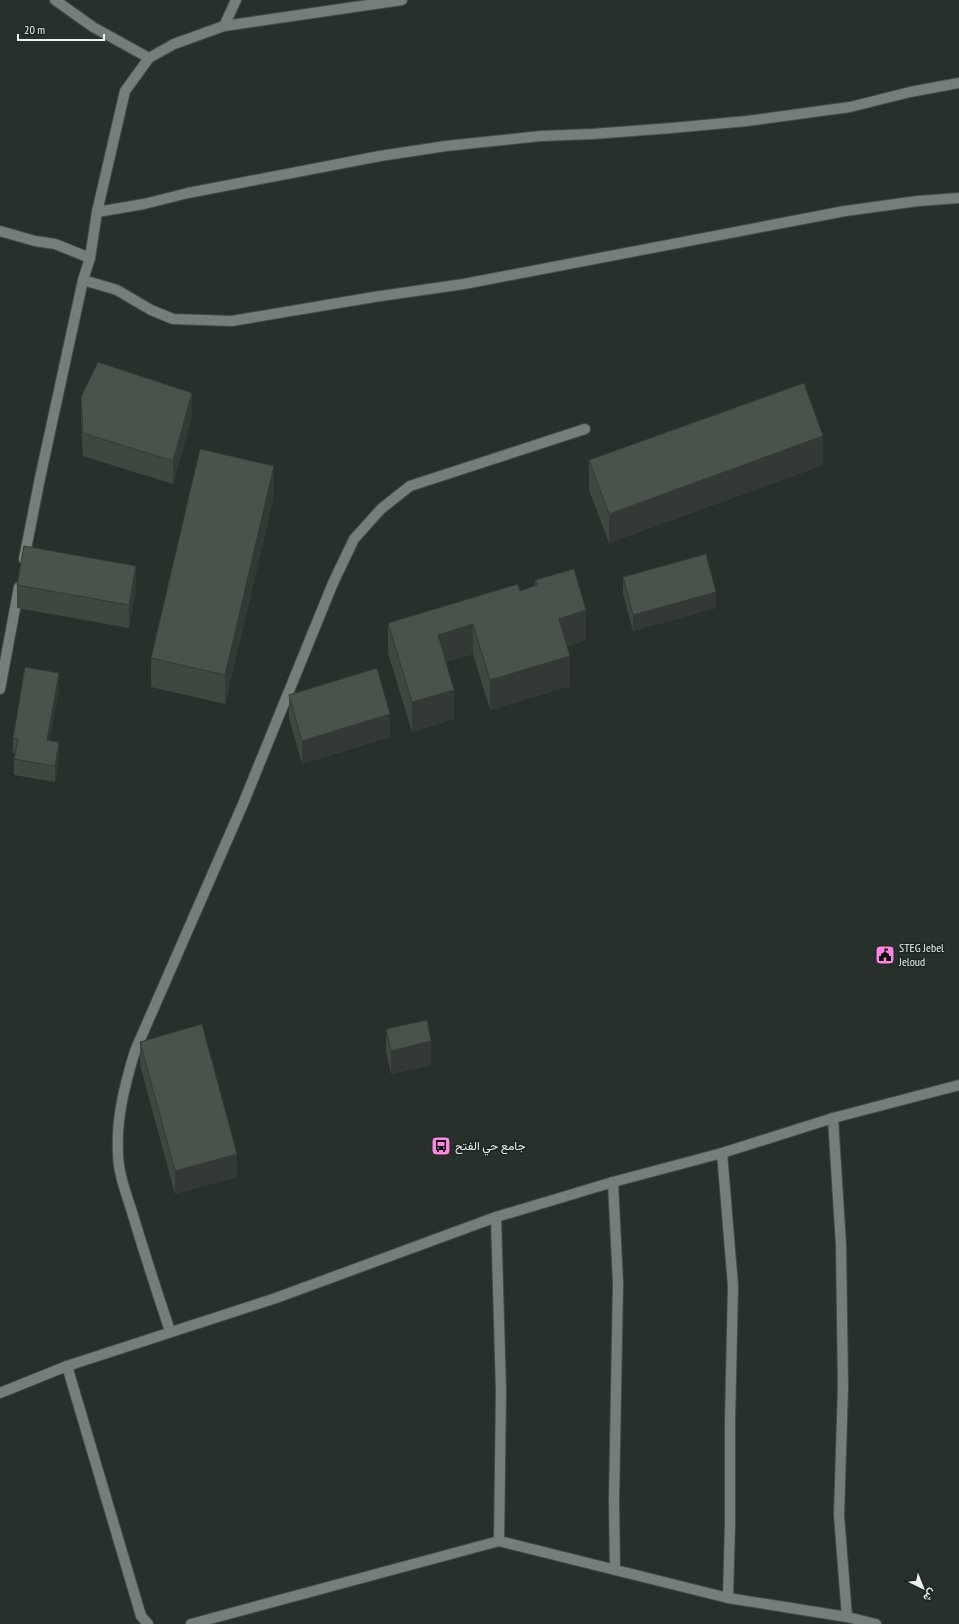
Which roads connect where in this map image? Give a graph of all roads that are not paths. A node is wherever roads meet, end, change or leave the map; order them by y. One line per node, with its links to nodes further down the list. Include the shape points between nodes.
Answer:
1 (55, 0): 5 (street, via 93,27)
2 (236, 0): 4 (street)
3 (402, 0): 4 (street)
4 (224, 26): 5 (street, via 174,44)
5 (149, 58): 8 (street, via 125,91)
6 (959, 83): 8 (street, via 850,107 747,121 540,136 446,146 380,156)
7 (959, 198): 11 (street, via 845,211 464,284 232,321 173,319 151,310 118,290)
8 (97, 212): 10 (street)
9 (0, 230): 10 (street, via 35,241 55,244)
10 (90, 258): 11 (street)
11 (83, 280): 13 (street, via 40,478)
12 (585, 429): 19 (street, via 410,486 381,509 354,539 332,582 243,804 135,1051 118,1118 118,1154 124,1184)
13 (0, 689)
14 (959, 1085): 15 (street)
15 (833, 1118): 16 (street); 25 (street, via 841,1245 843,1387 839,1515)
16 (722, 1153): 17 (street); 24 (street, via 733,1286)
17 (613, 1182): 18 (street); 23 (street, via 618,1283)
18 (496, 1217): 19 (street, via 276,1298); 22 (street, via 501,1391)
19 (170, 1331): 20 (street)
20 (67, 1366): 21 (street); 26 (street, via 141,1616)
21 (0, 1393)
22 (499, 1541): 23 (street); 27 (street)
23 (615, 1570): 24 (street)
24 (728, 1598): 25 (street)
25 (847, 1617): 28 (street)
26 (148, 1624)
27 (191, 1624)
28 (876, 1624)

